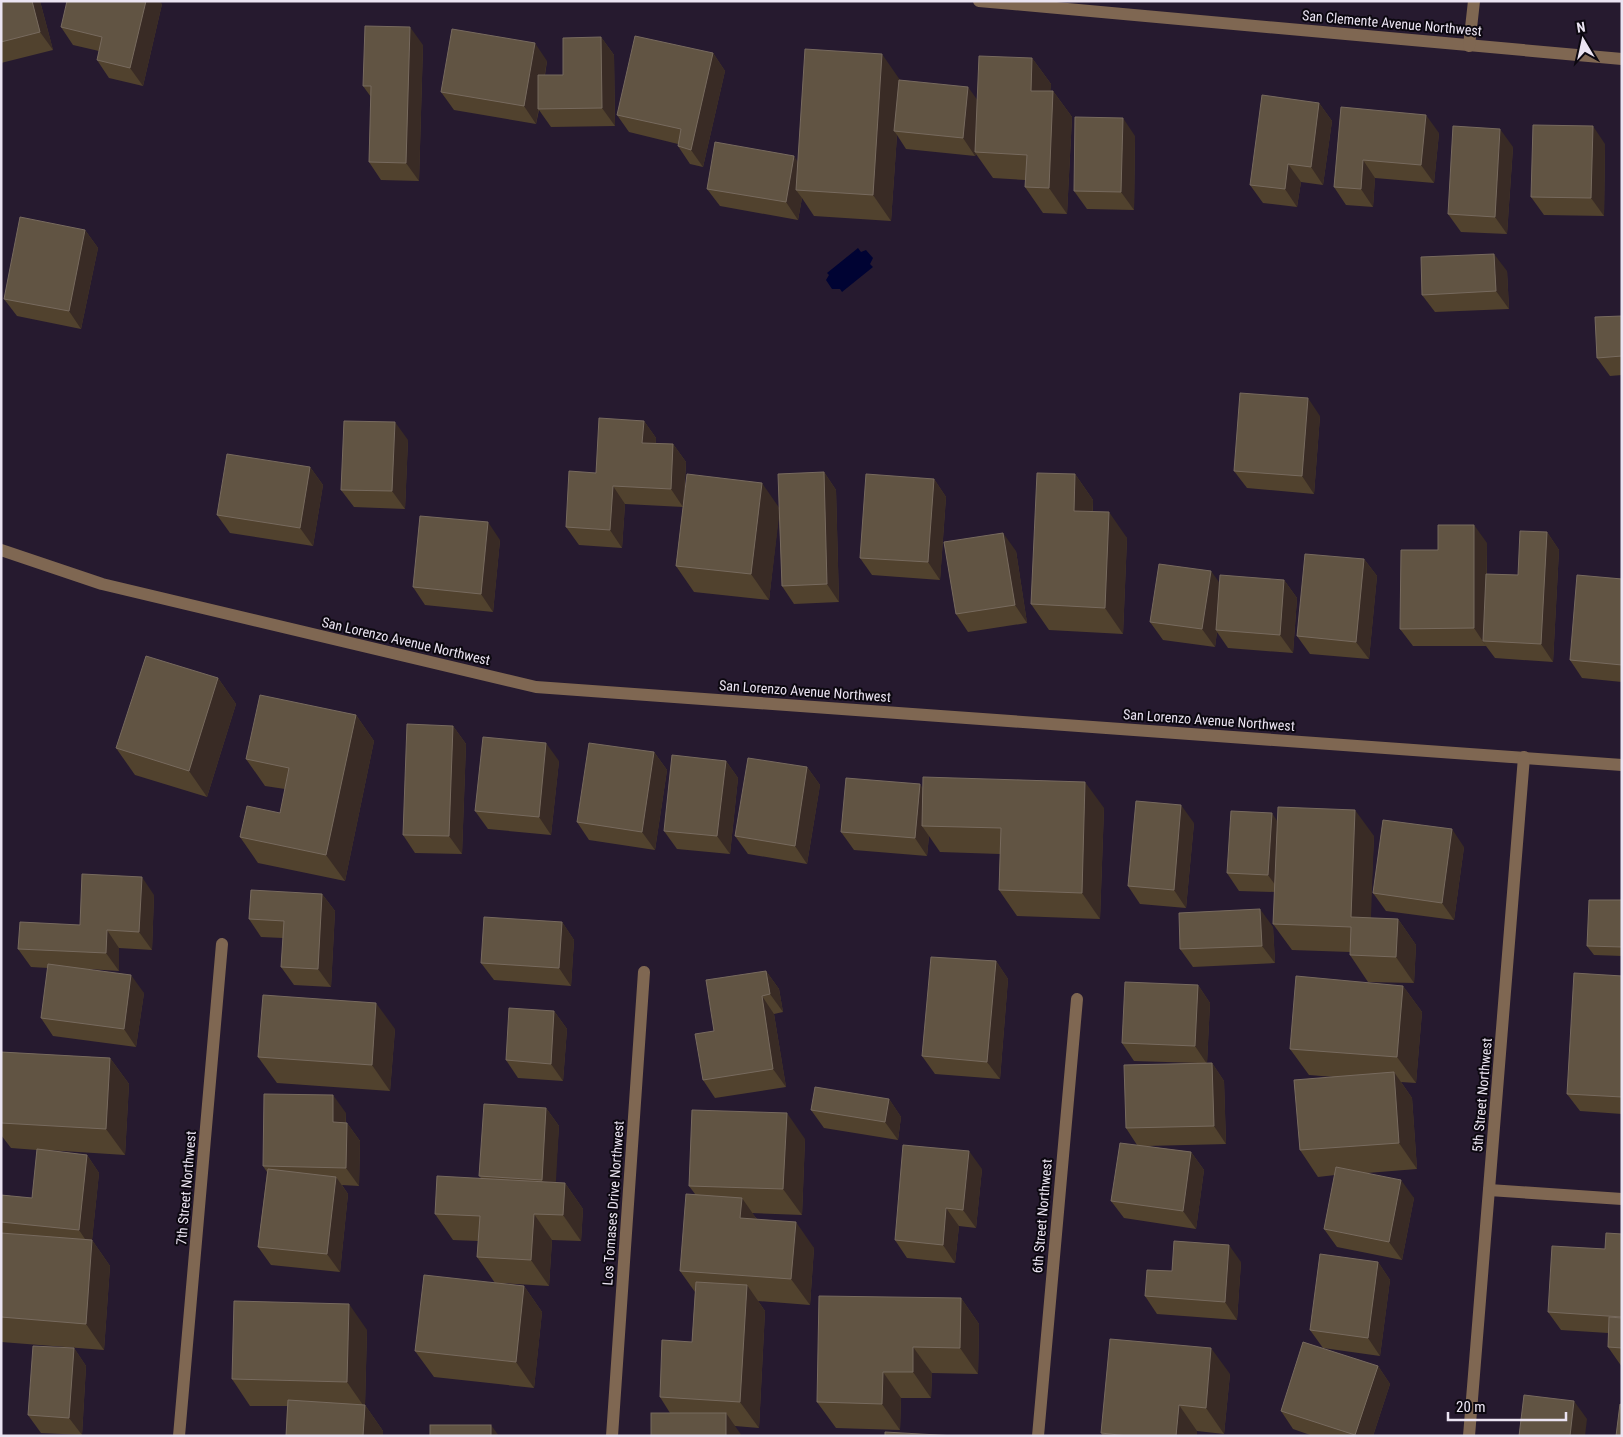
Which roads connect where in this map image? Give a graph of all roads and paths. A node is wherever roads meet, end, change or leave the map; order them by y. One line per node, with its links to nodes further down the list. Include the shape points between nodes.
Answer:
1 (979, 1): 3 (street, San Clemente Avenue Northwest)
2 (1474, 1): 3 (street)
3 (1469, 46): 4 (street, San Clemente Avenue Northwest)
4 (1622, 59)
5 (1, 550): 6 (street, San Lorenzo Avenue Northwest, via 102,584 536,687)
6 (1524, 757): 7 (street, San Lorenzo Avenue Northwest); 11 (street, 5th Street Northwest)
7 (1622, 765)
8 (222, 944): 13 (street, 7th Street Northwest)
9 (644, 972): 14 (street, Los Tomases Drive Northwest)
10 (1077, 999): 15 (street, 6th Street Northwest)
11 (1489, 1190): 12 (street); 16 (street, 5th Street Northwest)
12 (1622, 1199)
13 (179, 1436)
14 (612, 1436)
15 (1038, 1436)
16 (1469, 1436)

